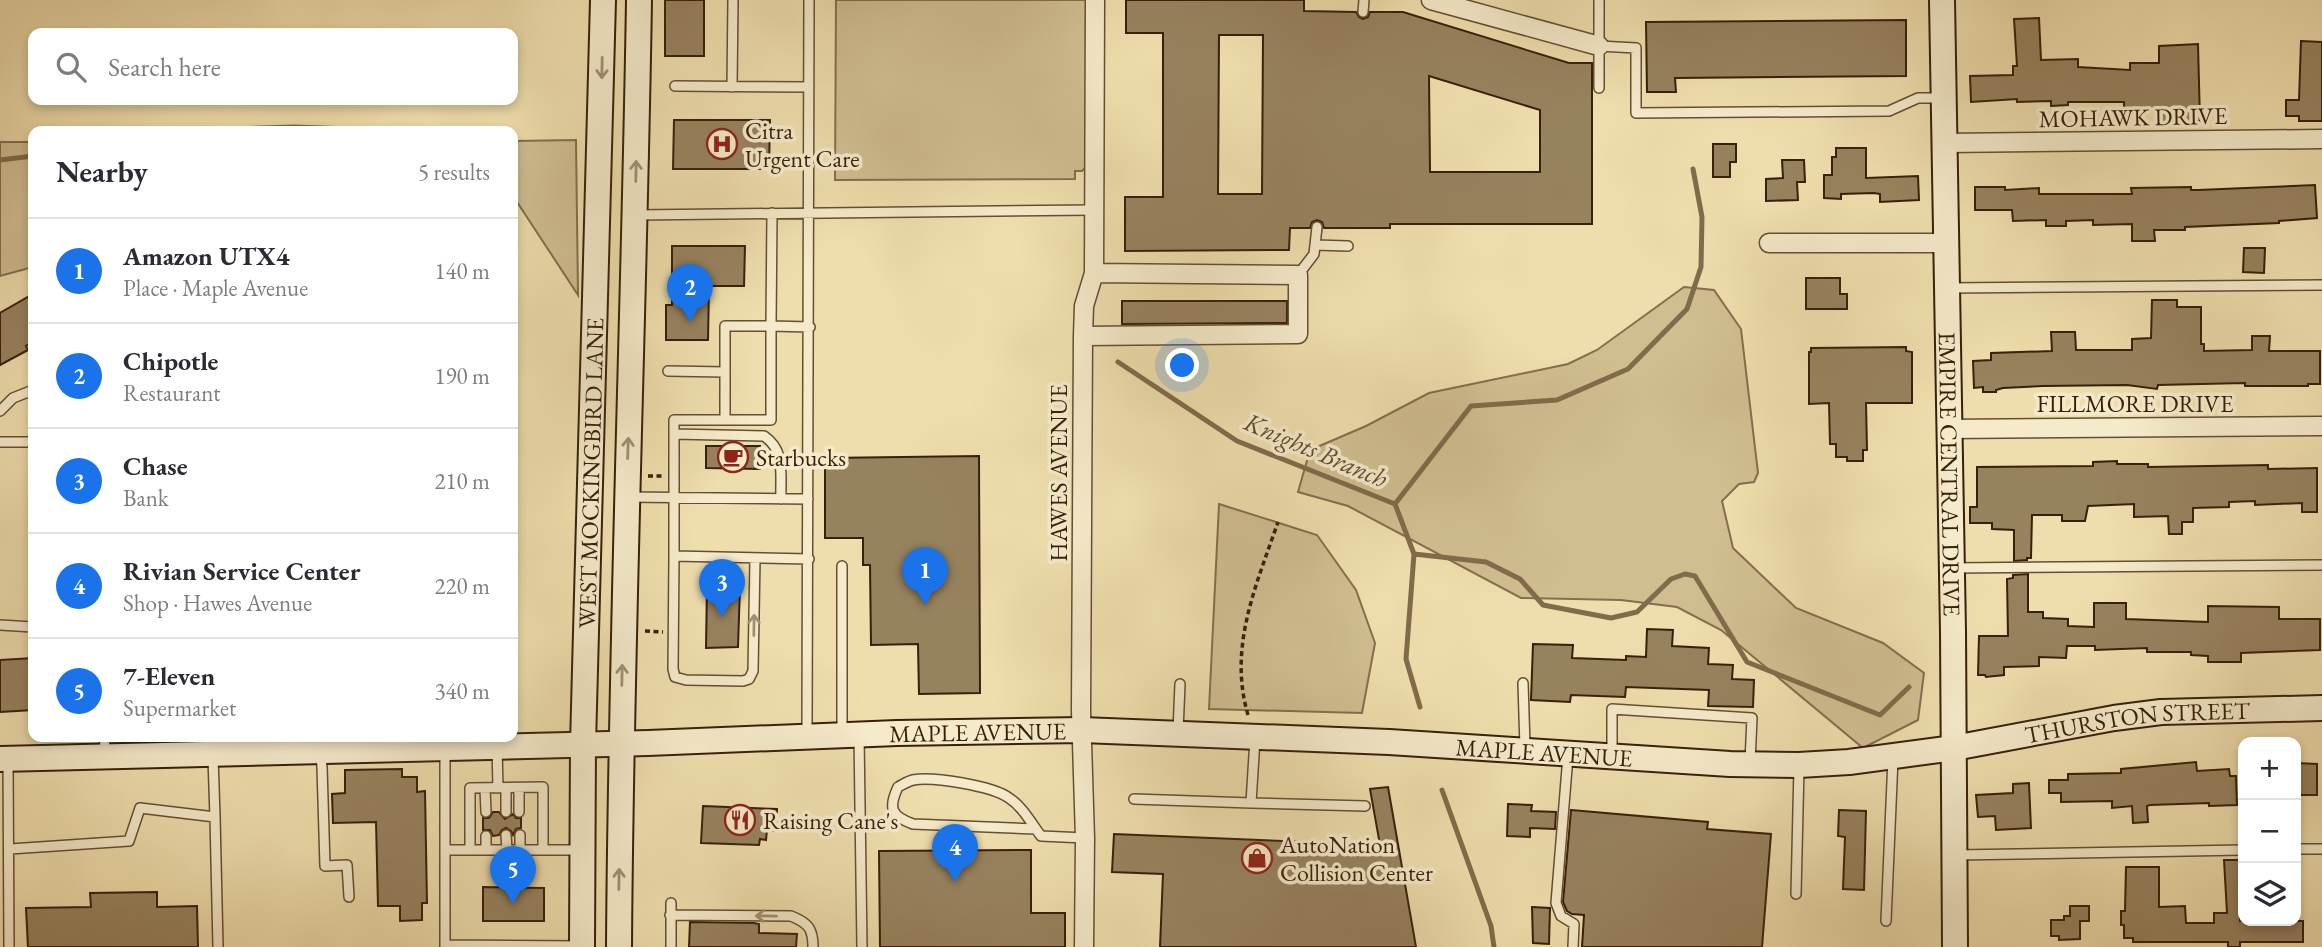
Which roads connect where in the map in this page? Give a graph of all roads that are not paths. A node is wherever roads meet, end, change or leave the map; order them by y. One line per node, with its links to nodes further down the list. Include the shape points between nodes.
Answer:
1 (603, 0): 22 (street, WEST MOCKINGBIRD LANE, one-way to 22)
2 (639, 0): 23 (street, WEST MOCKINGBIRD LANE, one-way to 2)
3 (733, 0): 13 (lane)
4 (810, 0): 14 (lane)
5 (1094, 0): 19 (street, HAWES AVENUE)
6 (1364, 0): 10 (lane)
7 (1431, 0): 11 (street)
8 (1599, 0): 11 (lane)
9 (1942, 0): 16 (street, EMPIRE CENTRAL DRIVE)
10 (1363, 12)
11 (1599, 46): 15 (lane); 16 (lane, via 1636,48 1636,113 1889,111 1918,98)
12 (675, 86): 13 (lane)
13 (733, 87): 14 (lane)
14 (809, 87): 20 (lane)
15 (1599, 88)
16 (1944, 98): 18 (street, EMPIRE CENTRAL DRIVE)
17 (2322, 139): 18 (street, MOHAWK DRIVE)
18 (1944, 143): 26 (street, EMPIRE CENTRAL DRIVE)
19 (1094, 210): 20 (lane); 29 (street, HAWES AVENUE)
20 (810, 212): 21 (lane); 34 (lane)
21 (772, 213): 23 (lane); 33 (lane)
22 (599, 215): 23 (street); 46 (street, WEST MOCKINGBIRD LANE)
23 (636, 215): 47 (street, WEST MOCKINGBIRD LANE, one-way to 23)
24 (1317, 228): 27 (lane)
25 (1769, 243): 26 (street)
26 (1946, 243): 32 (street, EMPIRE CENTRAL DRIVE)
27 (1315, 245): 28 (lane); 30 (lane, via 1309,264)
28 (1348, 246)
29 (1094, 273): 30 (street); 35 (street, HAWES AVENUE, via 1084,306)
30 (1298, 275): 35 (street, via 1298,334)
31 (2322, 285): 32 (lane)
32 (1946, 288): 42 (street, EMPIRE CENTRAL DRIVE)
33 (771, 326): 34 (lane); 37 (lane, via 725,326); 40 (lane, via 771,420)
34 (810, 327): 50 (lane)
35 (1083, 336): 62 (street, HAWES AVENUE)
36 (668, 371): 37 (lane)
37 (724, 372): 40 (lane)
38 (28, 392): 39 (lane)
39 (0, 411)
40 (725, 419): 43 (lane, via 674,420)
41 (2322, 426): 42 (street, FILLMORE DRIVE)
42 (1949, 429): 56 (street, EMPIRE CENTRAL DRIVE)
43 (674, 434): 48 (lane); 49 (lane, via 764,436 780,453)
44 (0, 442): 45 (lane)
45 (28, 442)
46 (591, 495): 47 (street); 69 (street, WEST MOCKINGBIRD LANE)
47 (626, 497): 48 (lane); 67 (street, WEST MOCKINGBIRD LANE, one-way to 47)
48 (675, 498): 49 (lane); 51 (lane)
49 (781, 499): 50 (lane)
50 (808, 499): 53 (lane)
51 (674, 556): 52 (lane); 52 (lane, one-way to 52, via 673,669 675,677 686,680 749,679 753,671)
52 (755, 558): 53 (lane)
53 (809, 559): 65 (lane)
54 (2322, 565): 56 (lane)
55 (842, 566): 64 (lane)
56 (1952, 568): 73 (street, EMPIRE CENTRAL DRIVE)
57 (0, 625): 58 (lane)
58 (28, 627)
59 (1523, 682): 74 (lane)
60 (1180, 684): 63 (lane)
61 (2322, 708): 73 (street, THURSTON STREET, via 2161,712)
62 (1082, 730): 63 (street, MAPLE AVENUE); 64 (street, MAPLE AVENUE); 96 (street, HAWES AVENUE)
63 (1178, 733): 66 (street, MAPLE AVENUE)
64 (851, 734): 65 (street, MAPLE AVENUE); 122 (lane)
65 (807, 736): 67 (street, MAPLE AVENUE)
66 (1255, 738): 74 (street, MAPLE AVENUE); 86 (lane)
67 (620, 743): 69 (street, MAPLE AVENUE); 119 (street, WEST MOCKINGBIRD LANE, one-way to 67)
68 (327, 744): 72 (street, MAPLE AVENUE); 75 (street, MAPLE AVENUE); 110 (lane, via 325,866 347,865)
69 (583, 744): 70 (street, MAPLE AVENUE); 106 (street, WEST MOCKINGBIRD LANE)
70 (497, 746): 72 (street, MAPLE AVENUE); 83 (lane)
71 (104, 747): 75 (street, MAPLE AVENUE); 79 (street, MAPLE AVENUE)
72 (445, 747): 100 (lane)
73 (1954, 748): 77 (street, MAPLE AVENUE); 108 (street, EMPIRE CENTRAL DRIVE)
74 (1525, 751): 76 (street, MAPLE AVENUE)
75 (212, 752): 91 (lane)
76 (1568, 754): 78 (street, MAPLE AVENUE); 124 (lane, via 1556,902 1561,916 1574,925)
77 (1893, 756): 81 (street, MAPLE AVENUE); 113 (lane)
78 (1612, 757): 80 (street, MAPLE AVENUE); 80 (lane, via 1612,709 1752,718)
79 (4, 759): 97 (lane)
80 (1749, 764): 81 (street, MAPLE AVENUE)
81 (1799, 765): 109 (lane)
82 (485, 788): 83 (lane); 90 (lane); 101 (lane, via 470,788)
83 (502, 788): 84 (lane); 88 (lane)
84 (519, 788): 89 (lane); 105 (lane, via 543,788)
85 (1134, 799): 86 (lane)
86 (1251, 803): 87 (lane)
87 (1365, 806)
88 (506, 812)
89 (519, 812)
90 (486, 813)
91 (215, 817): 97 (lane, via 141,808 129,841); 117 (lane)
92 (1036, 829): 92 (lane, via 1009,797 986,787 912,780 898,787 891,802 894,814 914,824); 96 (lane, via 1041,836)
93 (506, 835): 103 (lane)
94 (520, 835): 104 (lane)
95 (486, 836): 102 (lane)
96 (1085, 838): 123 (street, HAWES AVENUE)
97 (10, 849): 114 (lane)
98 (2301, 849): 99 (lane)
99 (2322, 849)
100 (445, 850): 101 (lane); 115 (lane)
101 (470, 850): 102 (lane)
102 (486, 850): 103 (lane)
103 (507, 850): 104 (lane)
104 (520, 850): 105 (lane)
105 (543, 850): 106 (lane)
106 (583, 850): 118 (street, WEST MOCKINGBIRD LANE)
107 (2238, 850): 108 (lane)
108 (1955, 855): 125 (street, EMPIRE CENTRAL DRIVE)
109 (1796, 894)
110 (349, 897)
111 (671, 903): 112 (lane)
112 (670, 915): 120 (lane); 121 (lane, one-way to 112, via 810,927 791,916)
113 (1886, 922)
114 (5, 925): 116 (lane)
115 (445, 946): 118 (lane)
116 (9, 947)
117 (218, 947)
118 (582, 947)
119 (619, 947)
120 (670, 947)
121 (813, 947)
122 (862, 947)
123 (1084, 947)
124 (1573, 947)
125 (1955, 947)

